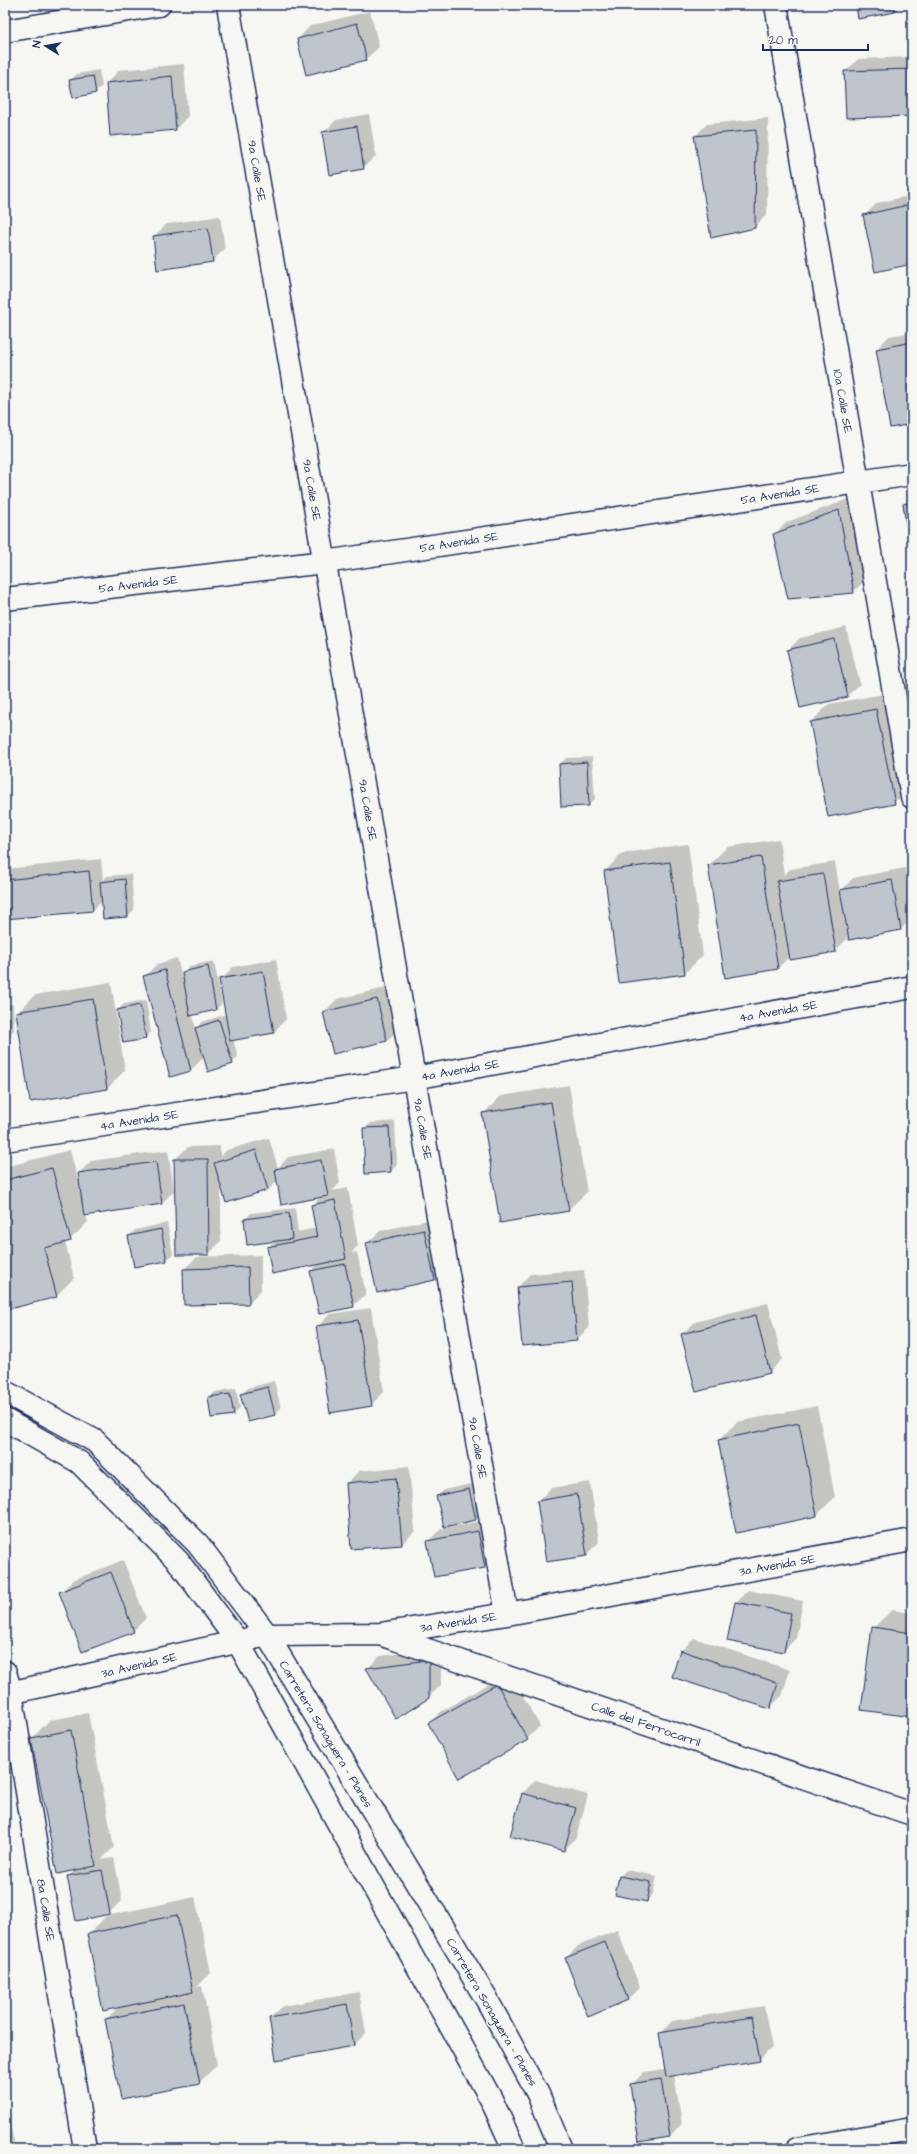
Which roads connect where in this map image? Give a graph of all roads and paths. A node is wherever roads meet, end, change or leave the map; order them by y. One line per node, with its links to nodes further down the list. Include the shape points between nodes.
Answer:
1 (159, 5): 4 (street)
2 (228, 5): 7 (street, 9a Calle SE)
3 (776, 5): 6 (street, 10a Calle SE)
4 (5, 31)
5 (912, 474): 6 (street, 5a Avenida SE)
6 (857, 483): 7 (street, 5a Avenida SE); 9 (street, 10a Calle SE)
7 (325, 562): 8 (street, 5a Avenida SE); 11 (street, 9a Calle SE)
8 (5, 599)
9 (912, 797)
10 (912, 987): 11 (street, 4a Avenida SE)
11 (414, 1078): 12 (street, 4a Avenida SE); 16 (street, 9a Calle SE)
12 (5, 1140)
13 (5, 1392): 18 (street, Carretera Sonaguera - Planes, via 95,1441 198,1544)
14 (5, 1420): 19 (street, via 79,1462 178,1561)
15 (912, 1540): 16 (street, 3a Avenida SE)
16 (507, 1614): 17 (street, 3a Avenida SE)
17 (380, 1634): 18 (street, 3a Avenida SE); 22 (street, Calle del Ferrocarril)
18 (267, 1635): 19 (street, 3a Avenida SE); 26 (street, Carretera Sonaguera - Planes, via 488,2000 538,2094)
19 (238, 1642): 21 (street, 3a Avenida SE); 25 (street, via 491,2099)
20 (5, 1672): 21 (street, 8a Calle SE)
21 (8, 1694): 24 (street, 8a Calle SE)
22 (912, 1814)
23 (912, 2129): 27 (street)
24 (84, 2149)
25 (514, 2149)
26 (562, 2149)
27 (797, 2149)

